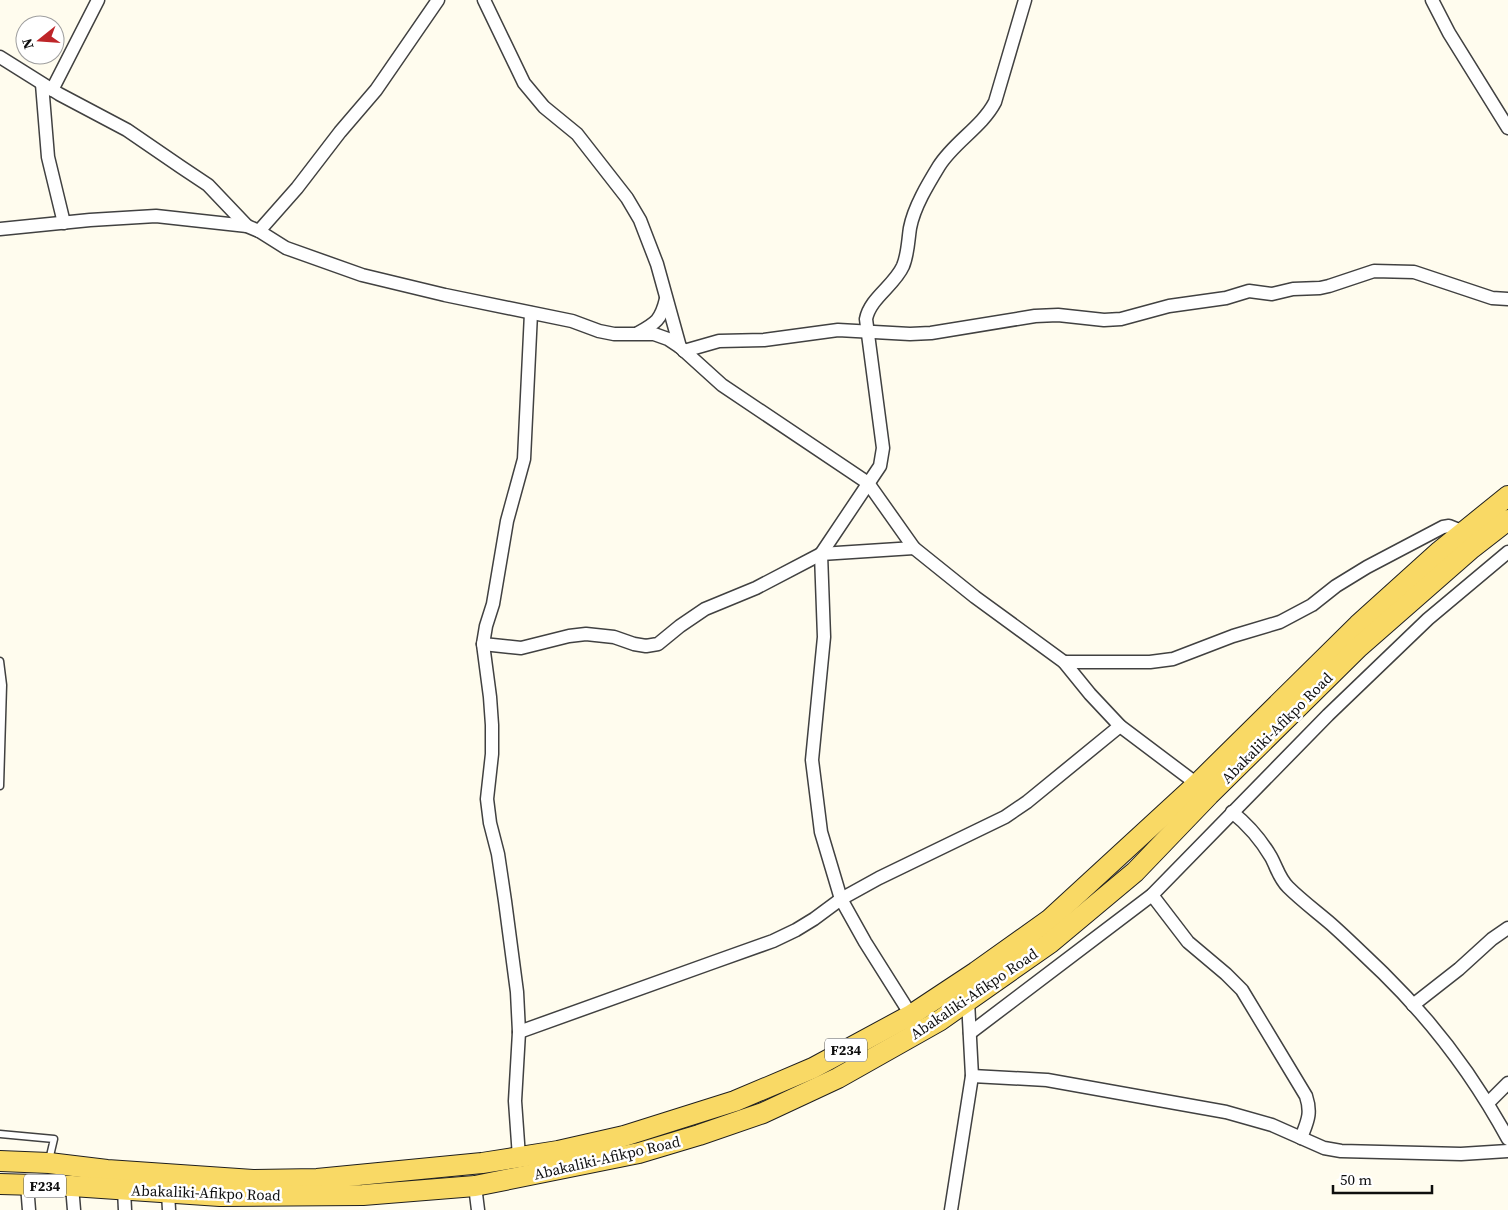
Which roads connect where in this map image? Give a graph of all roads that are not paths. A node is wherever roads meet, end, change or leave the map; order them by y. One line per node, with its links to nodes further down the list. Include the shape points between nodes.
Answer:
1 (98, 0): 7 (street)
2 (438, 0): 11 (street, via 376,90 297,188)
3 (484, 0): 12 (street, via 524,83 544,107 577,134 627,198 640,220)
4 (1025, 0): 15 (street, via 995,102 990,112 940,164 928,185 910,228 903,266 868,310)
5 (1432, 0): 8 (street)
6 (0, 58): 7 (street)
7 (47, 87): 9 (street, via 48,157); 11 (street, via 127,130 195,176)
8 (1508, 128)
9 (64, 223): 10 (street); 11 (street, via 156,216)
10 (0, 229)
11 (253, 229): 14 (street, via 286,248 362,275)
12 (667, 296): 16 (street, via 659,319); 17 (street)
13 (1508, 299): 15 (street, via 1492,298 1408,271 1380,270 1320,288 1272,294 1249,291 1226,298 1169,306 1122,319 1058,314 931,333)
14 (531, 313): 16 (street, via 614,334); 25 (street, via 524,459 507,521)
15 (868, 332): 17 (street, via 838,330 764,340 719,341); 18 (street, via 883,448 880,466)
16 (638, 333): 17 (street, via 668,339)
17 (682, 349): 18 (street, via 722,385)
18 (868, 483): 22 (street); 24 (street)
19 (1508, 496): 21 (main road, F234)
20 (1508, 520): 35 (main road, Abakaliki-Afikpo Road / F234, via 1360,647 1209,795 1136,872 1050,943)
21 (1464, 532): 27 (street, via 1443,527 1367,567 1312,605 1280,622 1173,659); 29 (main road, F234, via 1358,625)
22 (914, 548): 24 (street); 27 (street)
23 (1508, 552): 31 (street, via 1428,619)
24 (821, 554): 25 (street, via 756,588 705,609 658,644 646,646 614,637 586,634 521,648); 33 (street, via 824,637 812,760 821,832)
25 (483, 644): 38 (street, via 492,725 487,799 505,901)
26 (0, 661): 30 (lane, via 3,685)
27 (1064, 662): 28 (street)
28 (1120, 726): 29 (street); 33 (street, via 1005,817)
29 (1197, 784): 37 (main road, F234, via 1049,920)
30 (0, 786)
31 (1232, 812): 32 (street); 36 (street, via 1264,846 1287,886 1364,955)
32 (1152, 895): 39 (street); 44 (street, via 1188,942 1242,990 1306,1096 1310,1108)
33 (841, 899): 37 (street); 38 (street, via 814,919 773,941)
34 (1508, 928): 36 (street)
35 (968, 1001): 39 (street); 53 (main road, Abakaliki-Afikpo Road / F234, via 838,1078 763,1113 639,1153)
36 (1414, 1006): 42 (street, via 1451,1048)
37 (911, 1015): 47 (main road, F234, via 813,1068 735,1101 624,1136)
38 (519, 1032): 47 (street, via 515,1101)
39 (970, 1033): 40 (street)
40 (972, 1076): 44 (street, via 1047,1080 1226,1112 1264,1122); 61 (street)
41 (1508, 1083): 42 (street)
42 (1488, 1103): 45 (street)
43 (0, 1134): 49 (lane, via 54,1139)
44 (1301, 1138): 46 (street, via 1341,1151 1461,1154)
45 (1508, 1139)
46 (1508, 1151)
47 (519, 1157): 49 (main road, F234, via 316,1178 253,1180)
48 (0, 1161): 49 (main road, F234)
49 (49, 1163)
50 (0, 1184): 51 (main road, F234)
51 (27, 1186): 52 (main road, F234); 57 (street)
52 (81, 1186): 54 (main road, Abakaliki-Afikpo Road / F234); 58 (street)
53 (475, 1186): 56 (main road, Abakaliki-Afikpo Road / F234); 60 (street)
54 (124, 1190): 55 (main road, Abakaliki-Afikpo Road / F234); 59 (street)
55 (169, 1201): 56 (main road, Abakaliki-Afikpo Road / F234)
56 (221, 1203)
57 (29, 1210)
58 (74, 1210)
59 (125, 1210)
60 (478, 1210)
61 (951, 1210)

